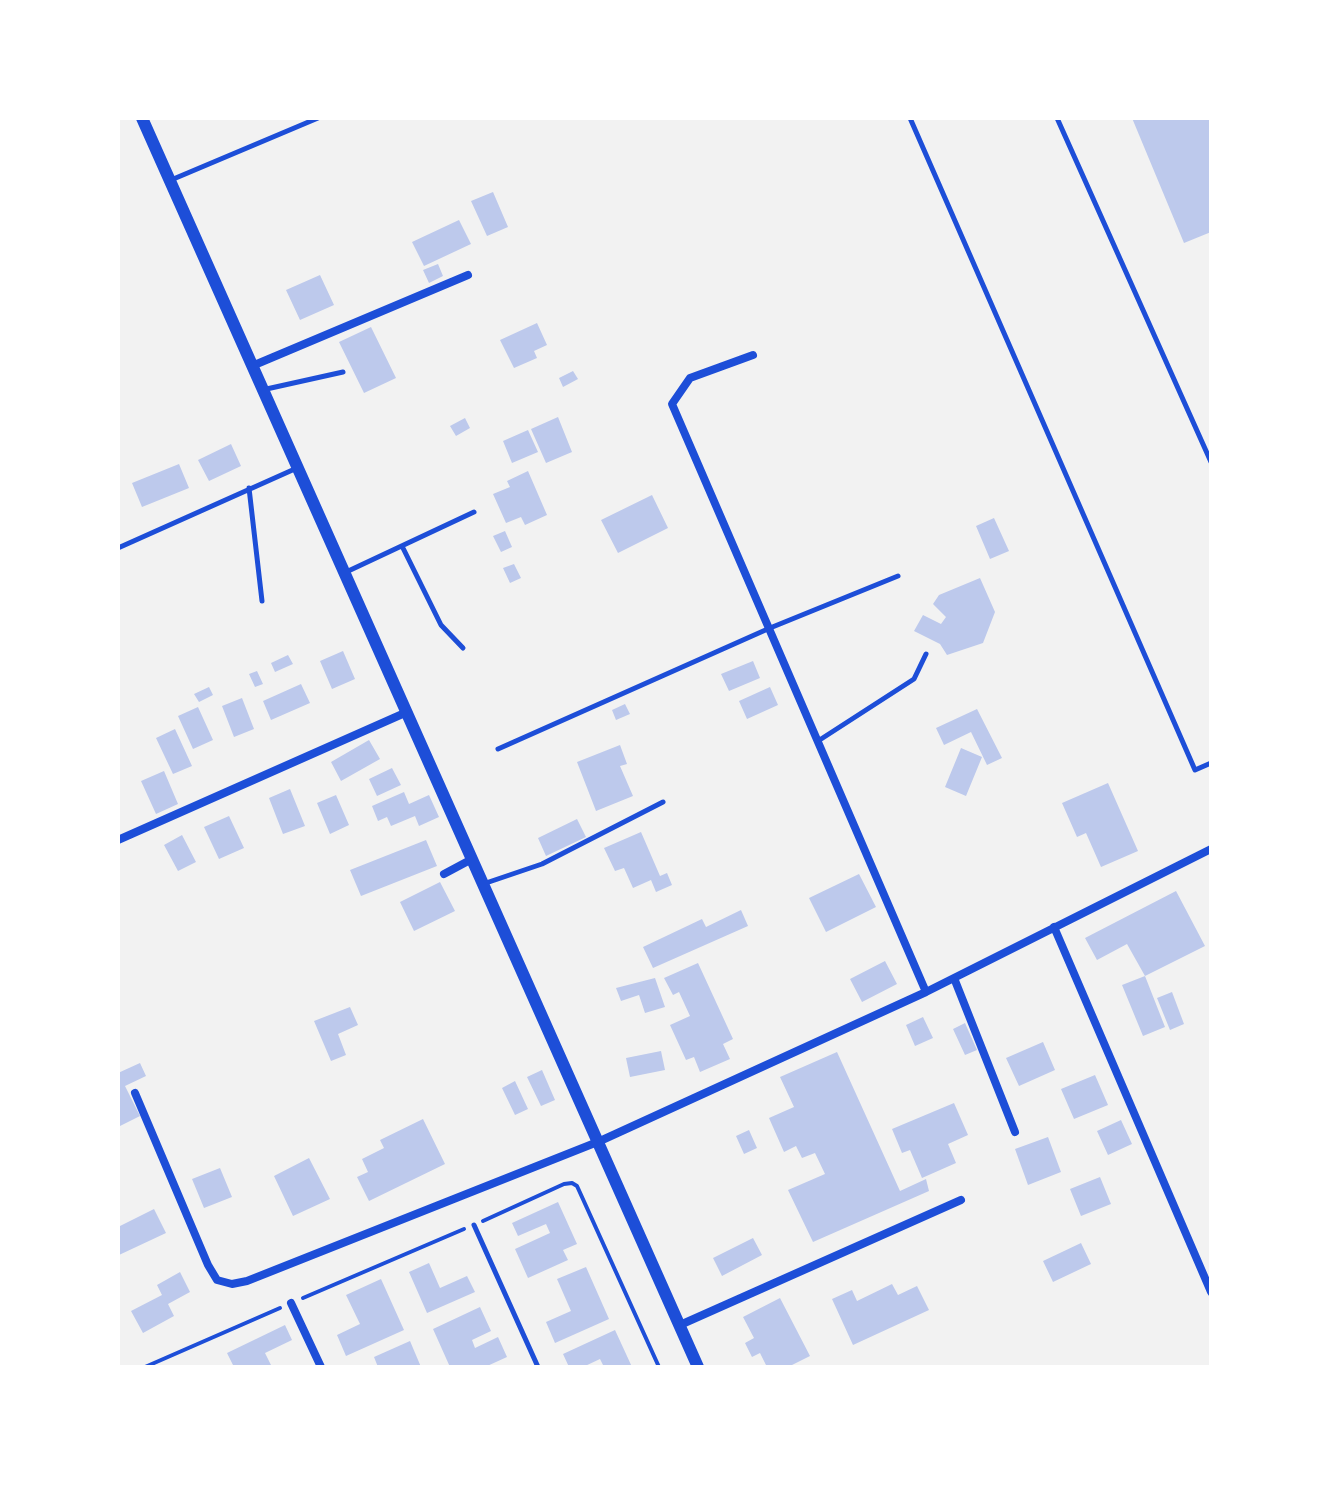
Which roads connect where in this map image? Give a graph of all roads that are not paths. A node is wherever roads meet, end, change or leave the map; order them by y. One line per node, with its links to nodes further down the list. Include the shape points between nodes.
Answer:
1 (142, 118): 5 (street)
2 (318, 118): 5 (lane)
3 (910, 118): 26 (lane, via 1195,770)
4 (1057, 118): 11 (lane)
5 (170, 181): 8 (street)
6 (468, 275): 8 (street)
7 (753, 355): 20 (street, via 690,378 672,404)
8 (252, 366): 10 (street)
9 (343, 372): 10 (lane)
10 (262, 390): 12 (street)
11 (1211, 462)
12 (298, 468): 13 (lane); 17 (street)
13 (249, 488): 16 (lane); 19 (lane)
14 (474, 512): 15 (lane)
15 (402, 546): 17 (lane); 21 (lane, via 441,625)
16 (118, 548)
17 (344, 573): 23 (street)
18 (898, 576): 20 (lane)
19 (262, 601)
20 (770, 628): 24 (street); 25 (lane)
21 (463, 648)
22 (926, 654): 24 (lane, via 914,679)
23 (407, 712): 28 (street); 30 (street)
24 (818, 741): 35 (street)
25 (498, 749)
26 (1211, 763)
27 (663, 802): 32 (lane, via 542,864)
28 (118, 840)
29 (1211, 849): 33 (street)
30 (472, 859): 31 (street); 32 (street)
31 (444, 874)
32 (483, 884): 38 (street)
33 (1054, 927): 34 (street); 41 (street)
34 (954, 978): 35 (street); 37 (street)
35 (926, 992): 38 (street)
36 (135, 1093): 38 (street, via 208,1265 217,1280 232,1284)
37 (1015, 1132)
38 (600, 1141): 43 (street)
39 (961, 1200): 43 (street)
40 (474, 1225): 45 (lane)
41 (1211, 1292)
42 (291, 1303): 44 (street)
43 (680, 1325): 46 (street)
44 (321, 1367)
45 (538, 1367)
46 (698, 1367)

